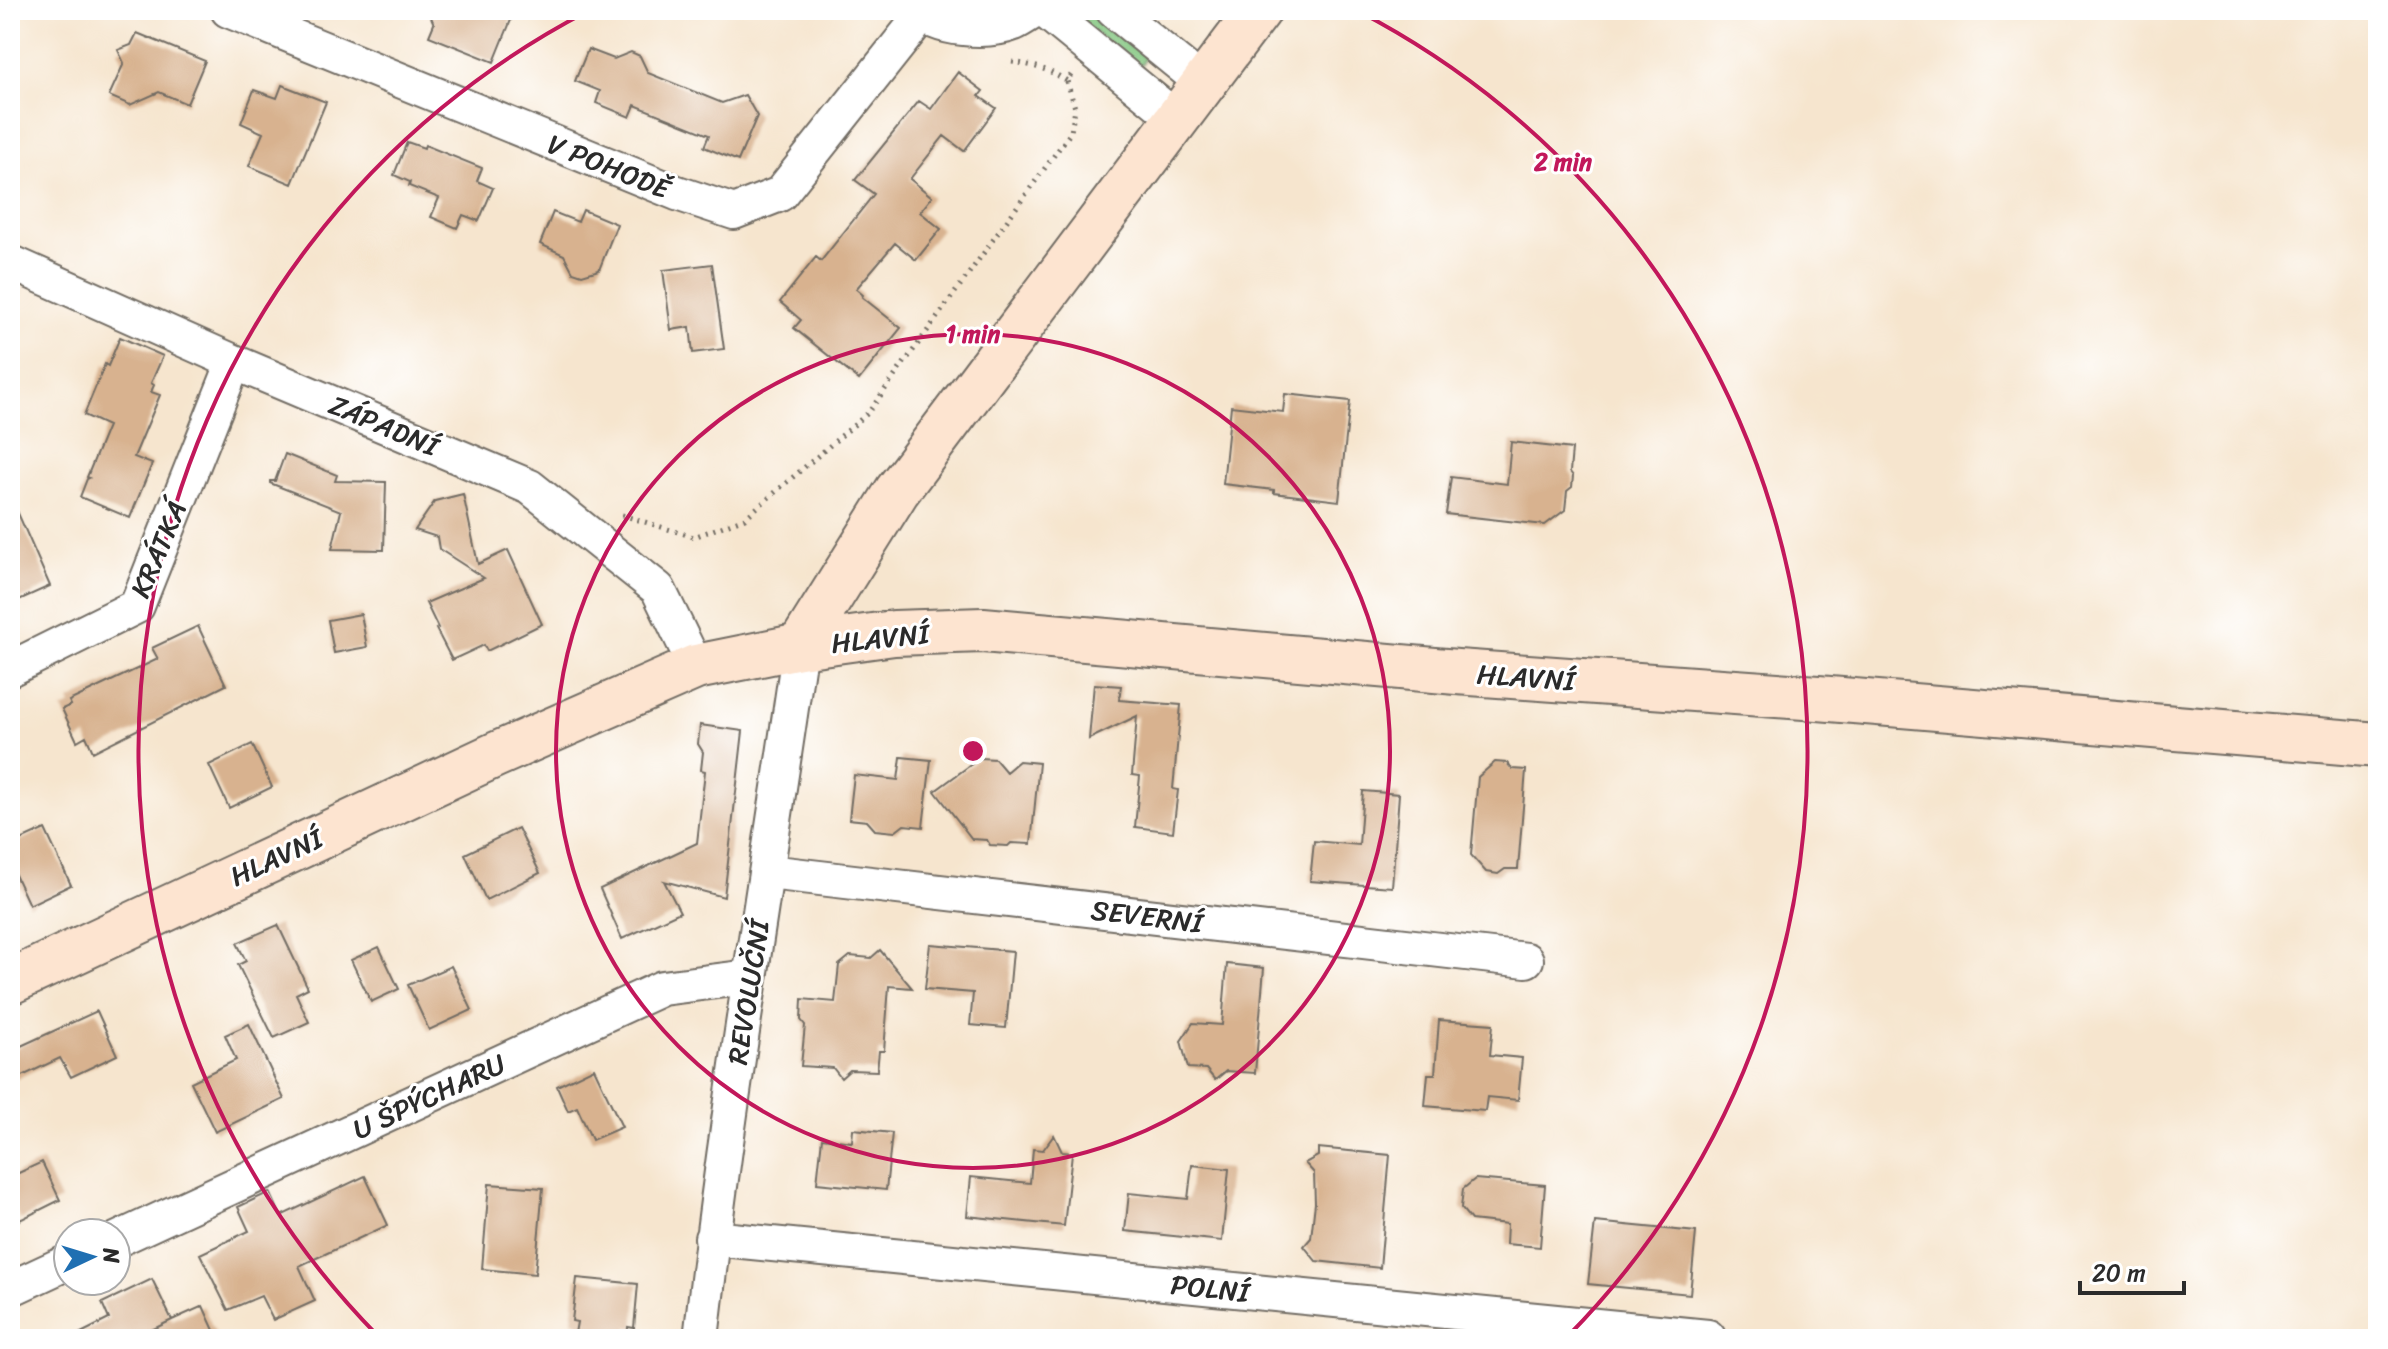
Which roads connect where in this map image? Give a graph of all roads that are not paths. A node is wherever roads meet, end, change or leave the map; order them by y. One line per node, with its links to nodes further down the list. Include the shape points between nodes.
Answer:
1 (228, 10): 6 (street, V POHODĚ, via 734,212 780,194)
2 (1036, 10): 6 (street, via 1013,24 981,30 949,26)
3 (1044, 10): 8 (street)
4 (1113, 10): 7 (street)
5 (1259, 10): 7 (street)
6 (920, 12)
7 (1203, 83): 8 (street)
8 (1176, 118): 11 (street, via 897,491)
9 (10, 262): 10 (street, ZÁPADNÍ)
10 (234, 362): 12 (street, ZÁPADNÍ, via 530,487 658,589); 13 (street, KRÁTKÁ, via 137,606)
11 (800, 646): 12 (street, HLAVNÍ); 14 (street, HLAVNÍ, via 894,633 983,630); 15 (street, REVOLUČNÍ)
12 (696, 667): 18 (street, HLAVNÍ)
13 (10, 669)
14 (2378, 745)
15 (768, 872): 16 (street, SEVERNÍ); 17 (street, REVOLUČNÍ)
16 (1526, 960)
17 (749, 977): 19 (street, U ŠPÝCHARU, via 662,988); 20 (street, REVOLUČNÍ)
18 (10, 982)
19 (132, 1233)
20 (712, 1238): 23 (street, POLNÍ); 24 (street, REVOLUČNÍ)
21 (52, 1269): 22 (street)
22 (10, 1289)
23 (1708, 1337)
24 (701, 1339)

